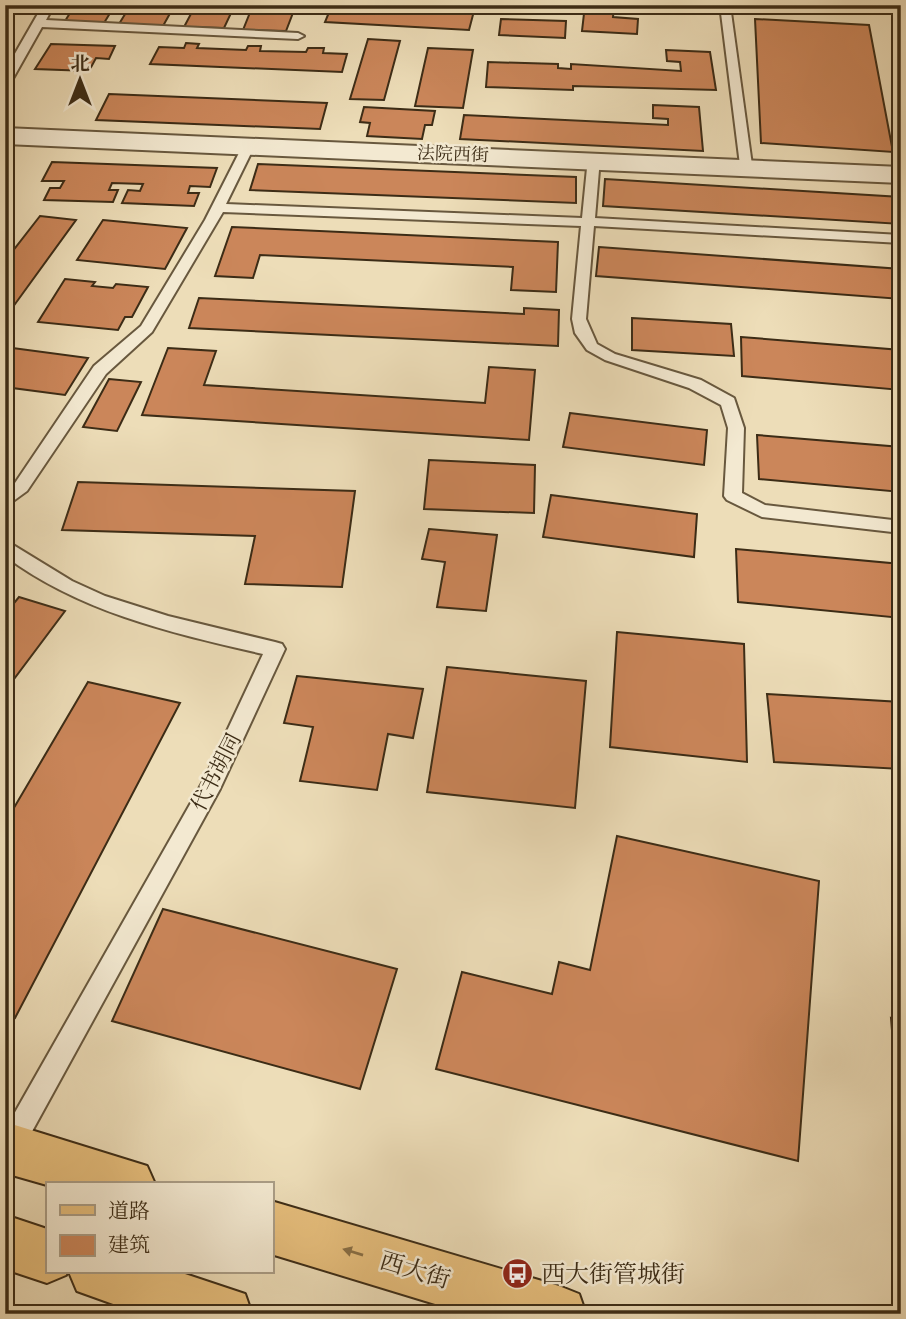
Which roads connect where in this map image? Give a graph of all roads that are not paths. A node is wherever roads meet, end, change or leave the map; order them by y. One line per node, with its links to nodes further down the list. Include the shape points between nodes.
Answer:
1 (49, 5): 3 (lane)
2 (725, 5): 9 (lane)
3 (39, 23): 4 (lane); 5 (lane)
4 (298, 36)
5 (5, 82)
6 (5, 136): 7 (street, 法院西街)
7 (247, 149): 8 (street, 法院西街); 11 (lane)
8 (594, 158): 9 (street, 法院西街); 12 (lane)
9 (746, 165): 10 (street, 法院西街)
10 (901, 175)
11 (218, 208): 12 (lane); 14 (lane, via 147,329 100,370 21,487)
12 (589, 222): 13 (lane); 15 (lane, via 579,319 583,333 592,347 610,357 695,384 728,402 736,428 733,496 762,511)
13 (901, 239)
14 (5, 501)
15 (901, 527)
16 (5, 546): 17 (lane, 代书胡同, via 27,565 72,590 131,612 275,649 213,783)
17 (7, 1148): 18 (main road)
18 (121, 1182)
19 (273, 1228): 24 (main road, 西大街, one-way to 19)
20 (5, 1242): 21 (main road)
21 (46, 1256)
22 (102, 1274): 23 (main road)
23 (225, 1314)
24 (559, 1314)

